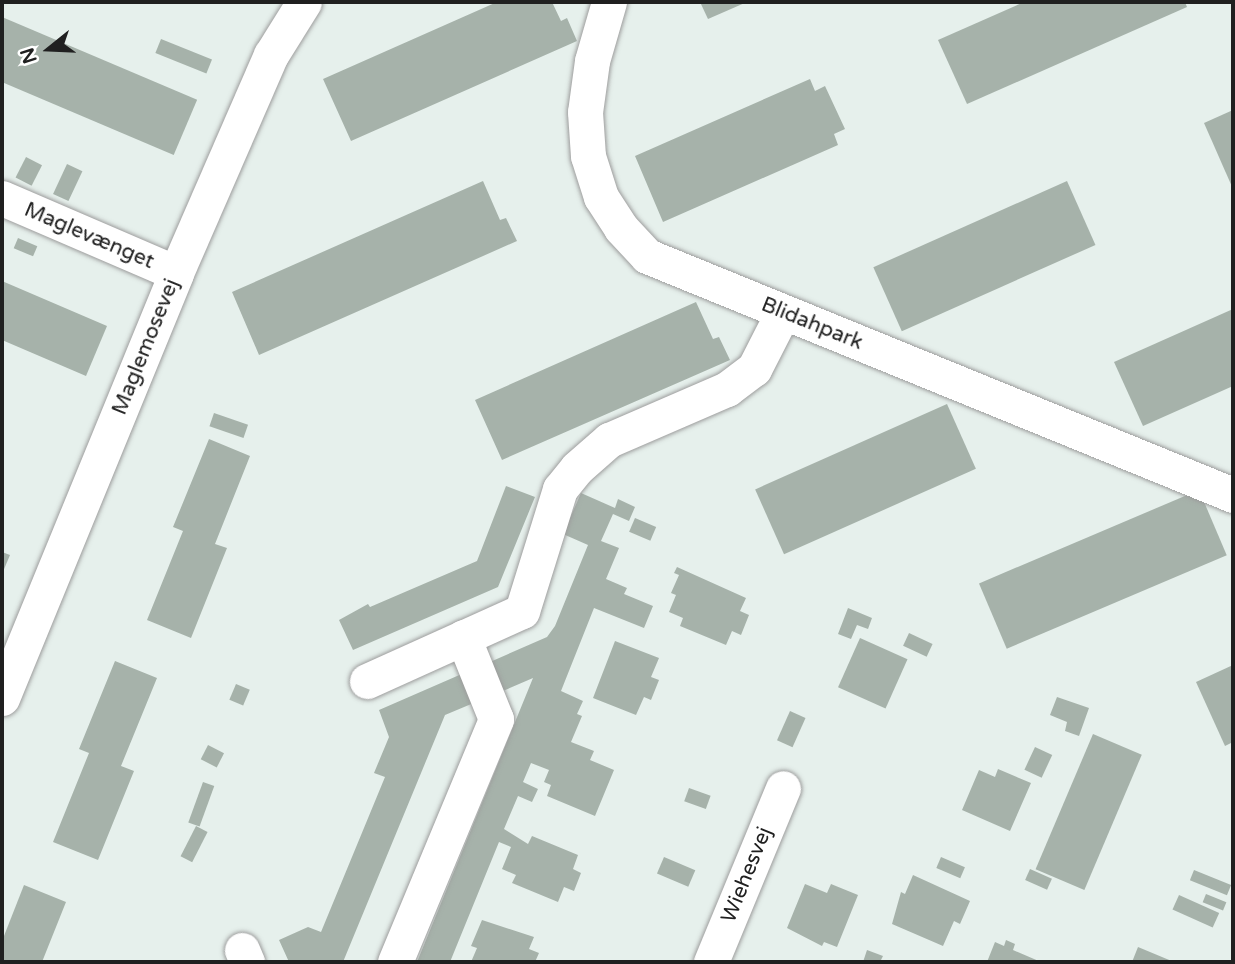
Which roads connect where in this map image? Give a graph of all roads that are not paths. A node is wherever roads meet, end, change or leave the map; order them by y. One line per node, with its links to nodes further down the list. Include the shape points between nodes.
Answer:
1 (304, 2): 4 (street, Maglemosevej, via 271,55)
2 (609, 2): 5 (street, Blidahpark, via 592,61 585,112 588,156 601,197 647,256)
3 (2, 198): 4 (street, Maglevænget)
4 (176, 273): 9 (street, Maglemosevej)
5 (783, 312): 6 (street, Blidahpark); 7 (street, via 754,369 727,389 609,440 577,468 560,489 522,611)
6 (1233, 495)
7 (463, 638): 8 (street); 11 (street, via 496,719)
8 (367, 681)
9 (3, 689)
10 (783, 788): 12 (street, Wiehesvej)
11 (395, 962)
12 (711, 962)

